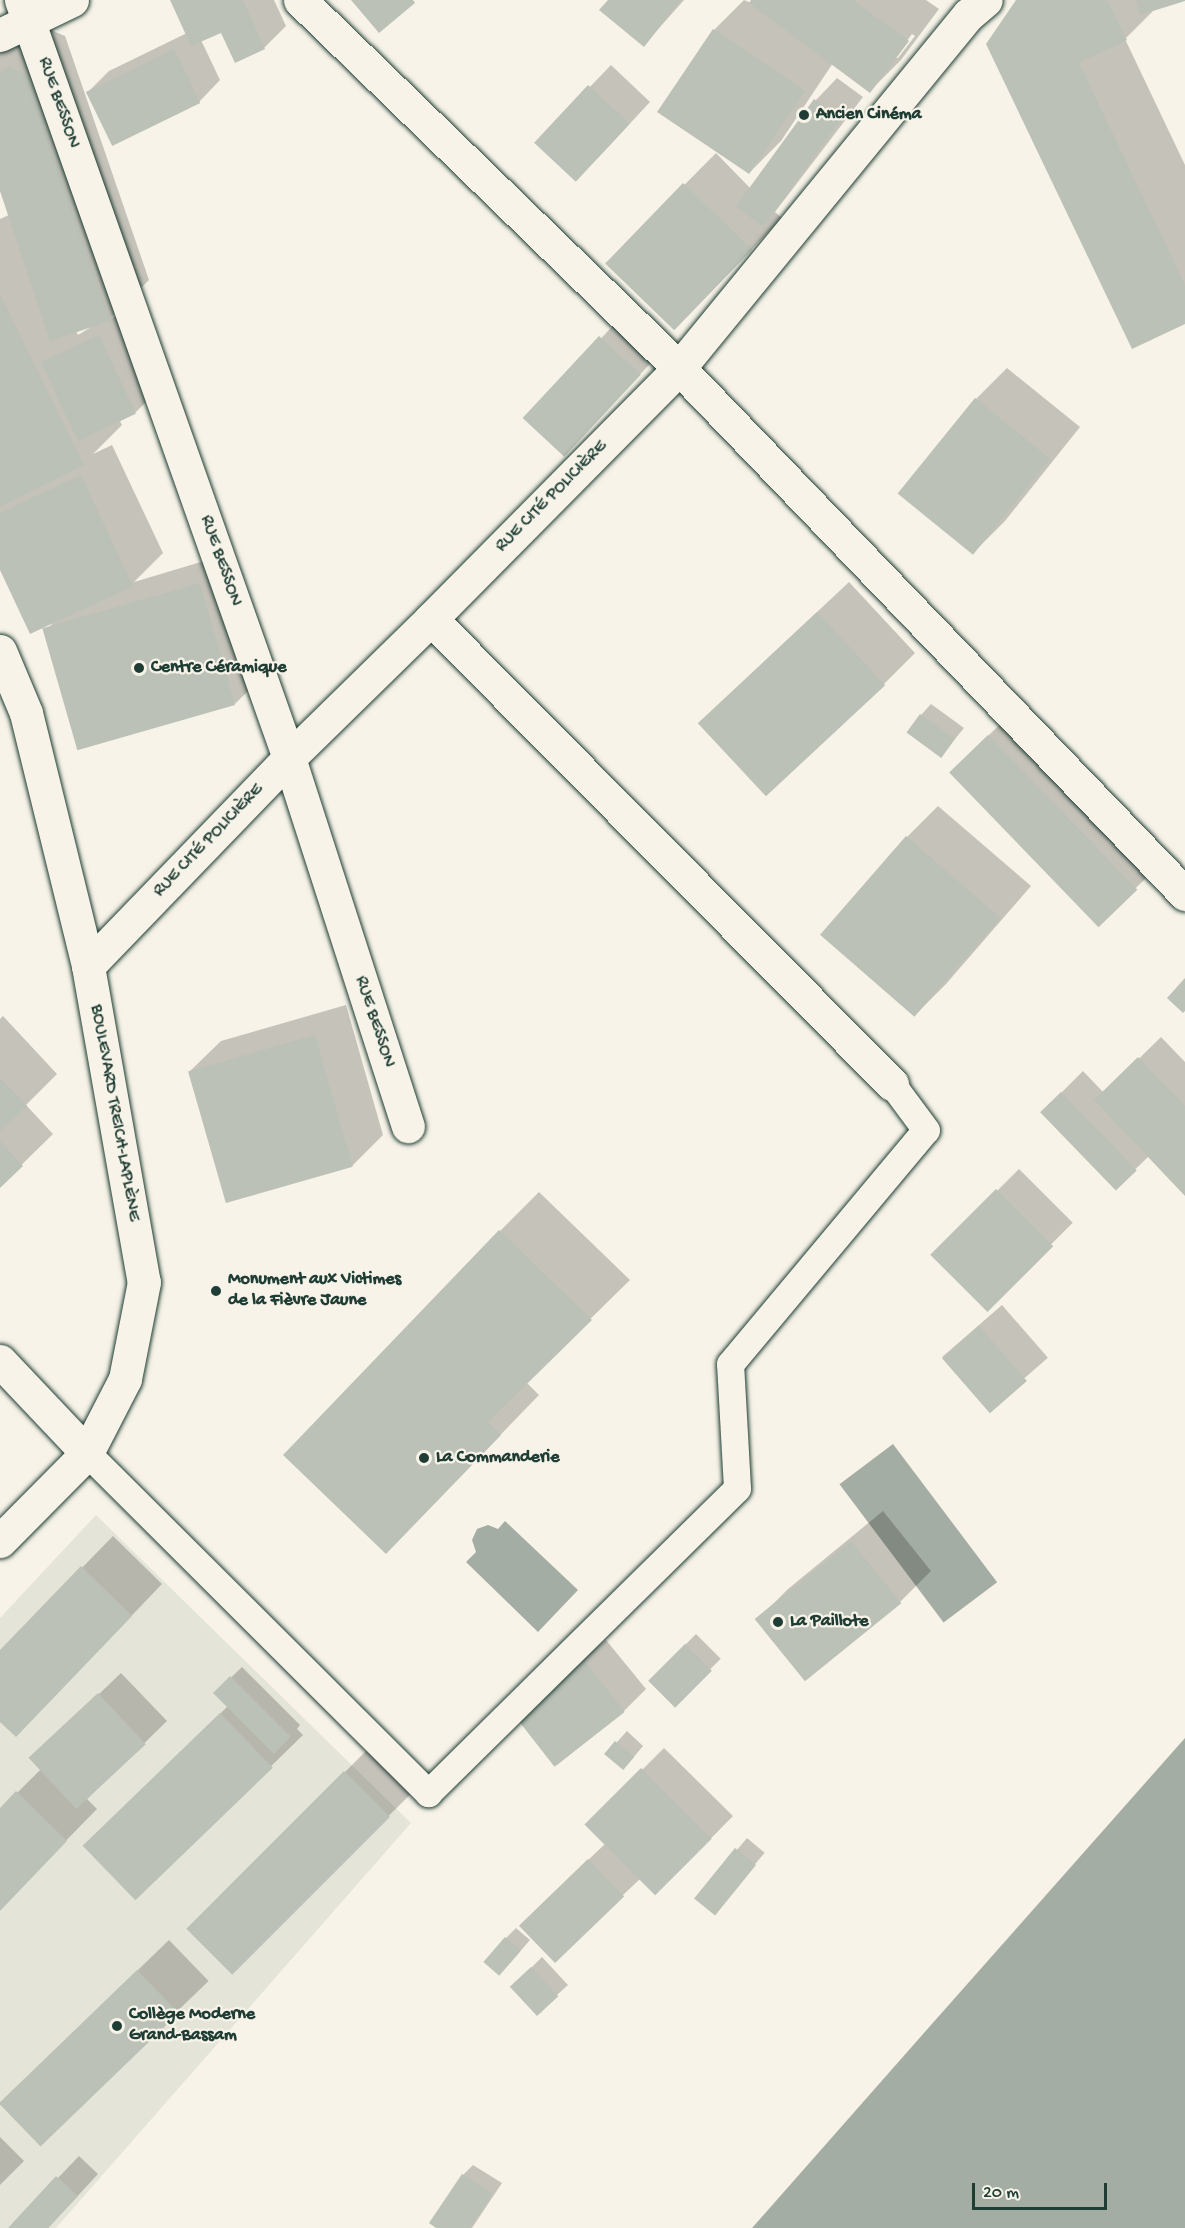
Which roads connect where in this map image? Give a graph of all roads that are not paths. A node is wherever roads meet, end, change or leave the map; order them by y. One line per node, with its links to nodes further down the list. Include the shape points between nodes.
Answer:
1 (72, 0): 4 (street)
2 (300, 0): 5 (street)
3 (968, 5): 5 (street, RUE CITÉ POLICIÈRE)
4 (16, 18): 8 (street, RUE BESSON)
5 (679, 368): 6 (street, RUE CITÉ POLICIÈRE); 9 (street)
6 (431, 619): 8 (street, RUE CITÉ POLICIÈRE); 11 (street)
7 (0, 651): 10 (street, BOULEVARD TREICH-LAPLÈNE, via 26,713)
8 (289, 758): 10 (street, RUE CITÉ POLICIÈRE); 12 (street, RUE BESSON)
9 (1185, 894)
10 (87, 966): 14 (street, BOULEVARD TREICH-LAPLÈNE, via 144,1282 126,1378)
11 (891, 1083): 14 (lane, via 926,1130 730,1364 737,1488 428,1793)
12 (408, 1126)
13 (0, 1361): 14 (street)
14 (87, 1454): 15 (street, BOULEVARD TREICH-LAPLÈNE)
15 (0, 1541)

